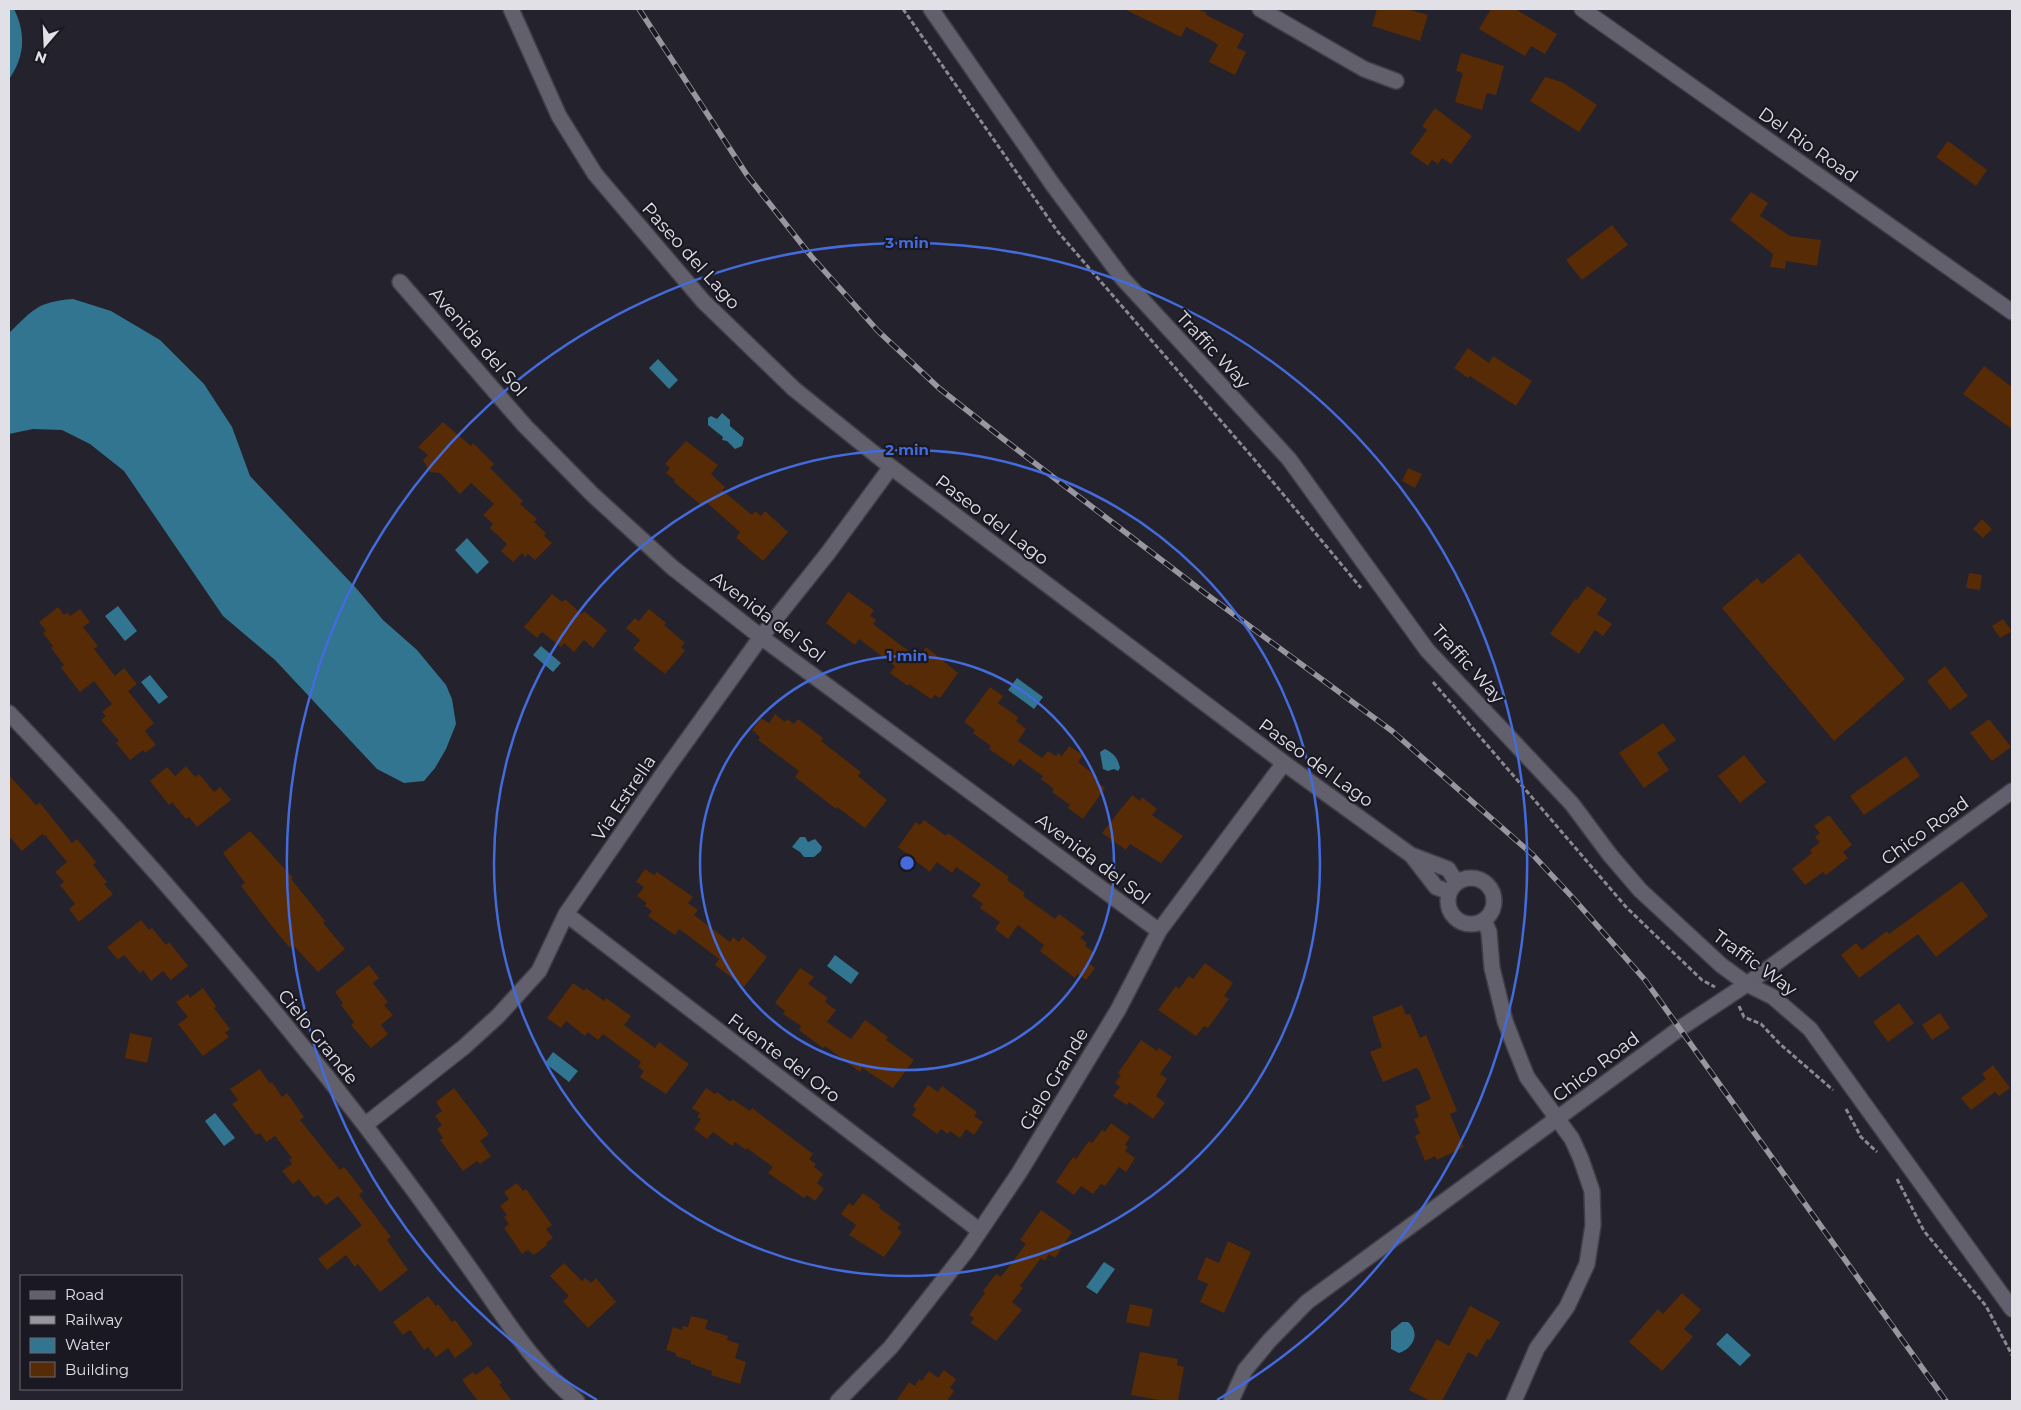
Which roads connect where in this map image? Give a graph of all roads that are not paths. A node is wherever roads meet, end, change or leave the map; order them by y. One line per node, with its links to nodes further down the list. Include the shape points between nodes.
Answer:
1 (511, 9): 8 (street, Paseo del Lago, via 559,116 595,174 703,301 794,389)
2 (931, 9): 18 (street, Traffic Way, via 1053,185 1123,279 1289,459 1427,650 1572,804 1640,890 1714,959)
3 (1260, 9): 5 (street, via 1364,69)
4 (1582, 9): 7 (street, Del Rio Road)
5 (1396, 82)
6 (400, 282): 9 (street, Avenida del Sol, via 525,426 592,495 673,568)
7 (2012, 312)
8 (891, 467): 9 (street, Via Estrella); 11 (street, Paseo del Lago)
9 (761, 637): 15 (street, Via Estrella); 17 (street, Avenida del Sol)
10 (9, 713): 20 (street, Cielo Grande, via 201,924)
11 (1284, 763): 13 (street, Paseo del Lago); 17 (street, Cielo Grande)
12 (2012, 791): 18 (street, Chico Road)
13 (1411, 855): 14 (street, Paseo del Lago, via 1436,887); 14 (street, Paseo del Lago, via 1448,869)
14 (1453, 888): 16 (street, via 1448,907 1456,920 1470,925); 16 (street, via 1468,878 1480,880 1489,888 1494,899 1492,911)
15 (566, 914): 20 (street, Via Estrella, via 539,971 498,1016); 21 (street, Fuente del Oro)
16 (1484, 920): 19 (street, via 1489,932 1492,968 1504,1021 1527,1077)
17 (1159, 932): 21 (street, Cielo Grande, via 1118,1010)
18 (1747, 984): 19 (street, Chico Road, via 1679,1029); 22 (street, Traffic Way, via 1773,997 1810,1029)
19 (1558, 1119): 25 (street, Chico Road, via 1307,1302 1245,1370); 26 (street, via 1581,1158 1592,1191 1593,1225 1588,1264 1567,1307 1537,1348)
20 (365, 1125): 23 (street, Cielo Grande, via 545,1372)
21 (980, 1231): 24 (street, Cielo Grande, via 891,1346)
22 (2012, 1309)
23 (577, 1401)
24 (838, 1401)
25 (1231, 1401)
26 (1514, 1401)

